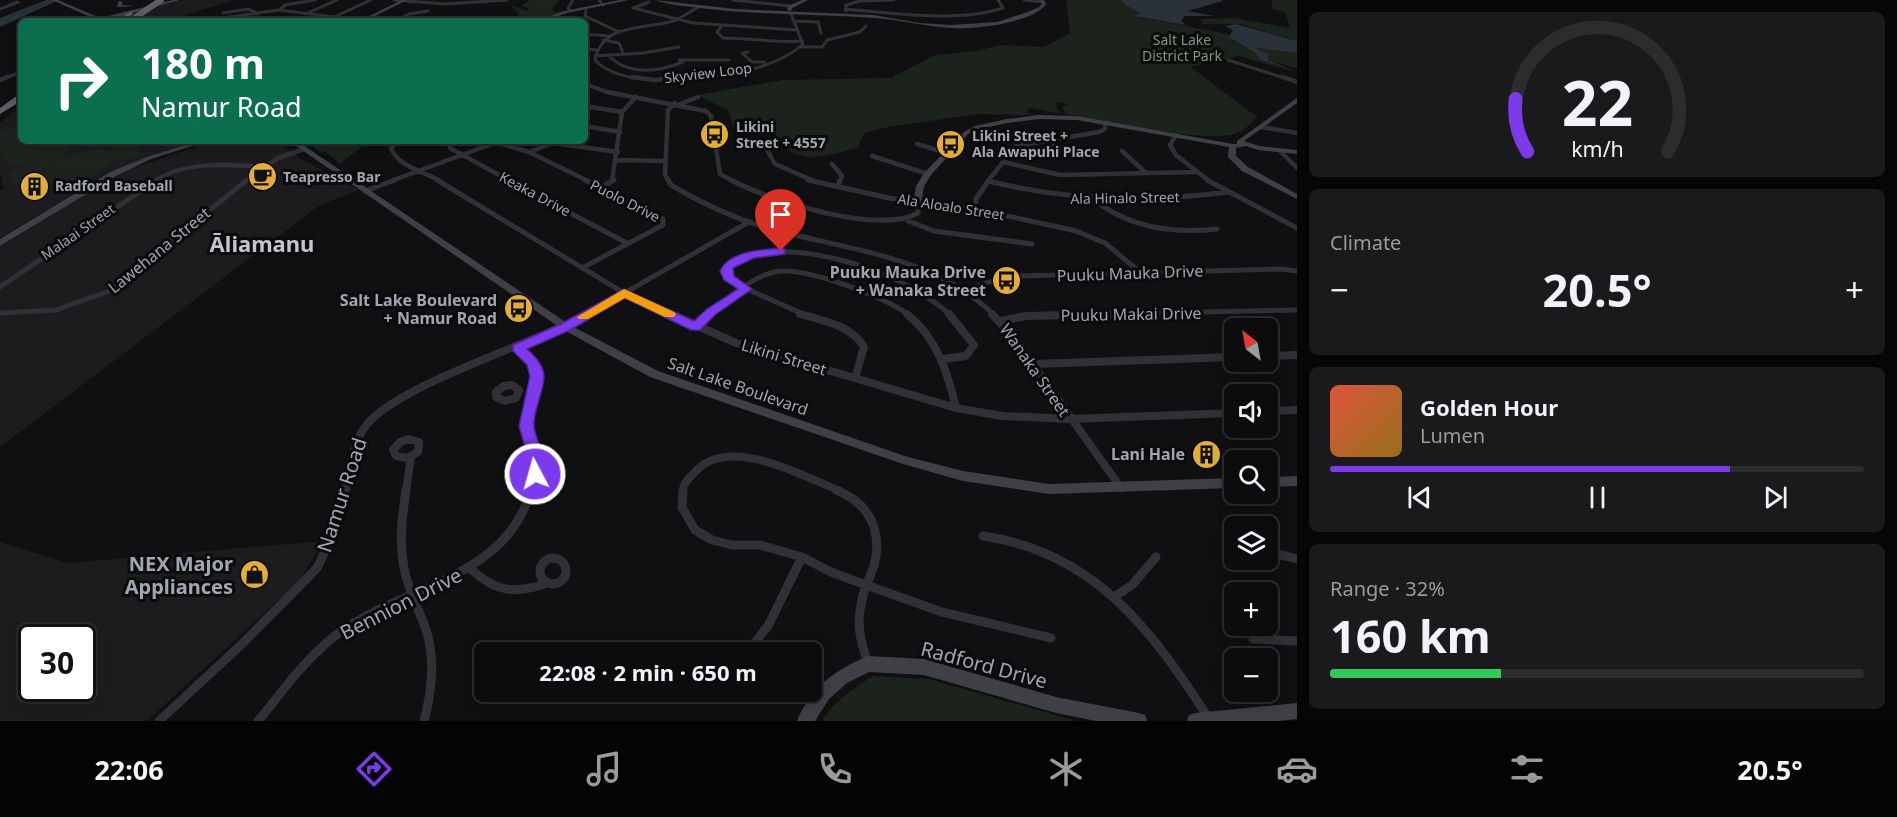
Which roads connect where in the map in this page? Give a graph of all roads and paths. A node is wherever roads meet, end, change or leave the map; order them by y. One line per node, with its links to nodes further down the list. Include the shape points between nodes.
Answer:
1 (45, 0): 24 (street)
2 (149, 0): 46 (highway)
3 (161, 0): 25 (street, via 118,6); 47 (highway, bridge)
4 (169, 0): 44 (street)
5 (178, 0): 45 (street)
6 (315, 0): 33 (street, via 285,5)
7 (337, 0): 40 (street)
8 (371, 0): 42 (street)
9 (394, 0): 10 (street)
10 (404, 0): 29 (street); 49 (street)
11 (440, 0): 29 (street)
12 (474, 0): 27 (street)
13 (507, 0): 27 (street)
14 (573, 0): 37 (street, via 568,8)
15 (629, 0): 28 (street)
16 (657, 0): 30 (street)
17 (732, 0): 35 (street)
18 (806, 0): 35 (street)
19 (894, 0): 32 (street, via 854,2)
20 (998, 0): 32 (street, via 1003,8 984,13 920,15)
21 (1026, 0): 22 (street)
22 (1042, 1): 41 (street, via 1043,6 1037,10 982,26 940,26)
23 (18, 2): 31 (street)
24 (55, 2): 43 (street)
25 (120, 2)
26 (649, 2): 55 (street, via 633,8)
27 (470, 3): 29 (street)
28 (603, 3): 37 (street)
29 (434, 4): 36 (street)
30 (698, 7): 35 (street); 55 (street)
31 (0, 9)
32 (845, 9): 41 (street)
33 (279, 10): 39 (street); 40 (street)
34 (586, 10): 53 (street)
35 (790, 10): 41 (street); 56 (street)
36 (428, 11): 50 (street); 51 (street)
37 (571, 11): 52 (street)
38 (223, 12): 39 (street, via 248,9)
39 (260, 14): 48 (street)
40 (306, 14): 42 (street)
41 (849, 15)
42 (334, 17)
43 (91, 18)
44 (102, 18)
45 (103, 18)
46 (124, 18)
47 (134, 18)
48 (226, 18)
49 (367, 18)
50 (401, 18)
51 (430, 18)
52 (549, 18)
53 (587, 18)
54 (588, 18): 60 (street)
55 (675, 20): 58 (street); 60 (street)
56 (793, 21): 59 (street); 61 (street, via 818,22)
57 (866, 26): 67 (street, Skyview Loop, via 859,33 827,40 822,47)
58 (722, 27): 59 (street); 65 (street, via 717,32 723,38 773,43)
59 (797, 30): 65 (street)
60 (619, 32): 63 (street)
61 (821, 33)
62 (588, 34): 63 (street)
63 (610, 36): 64 (street)
64 (603, 40): 69 (street); 71 (street, via 620,43)
65 (802, 41): 67 (street)
66 (679, 47): 74 (street)
67 (801, 47): 78 (street, Skyview Loop)
68 (588, 49): 69 (street)
69 (597, 50): 75 (street)
70 (748, 52): 73 (street)
71 (623, 53)
72 (736, 53): 73 (street)
73 (742, 53): 78 (street, via 755,62)
74 (608, 55): 75 (street); 76 (street, via 614,62 643,71 665,69 683,62 679,60)
75 (595, 56): 78 (street, Skyview Loop, via 596,62 607,69 654,80)
76 (729, 60)
77 (1228, 60): 81 (street)
78 (779, 61)
79 (18, 73): 80 (street)
80 (0, 79)
81 (1297, 82)
82 (588, 85): 84 (street)
83 (18, 90): 88 (highway)
84 (636, 97): 89 (street); 92 (street)
85 (698, 97): 89 (street)
86 (18, 99): 91 (highway)
87 (1297, 100): 94 (street)
88 (0, 103)
89 (678, 104): 122 (street, Wanaka Street, via 668,110); 140 (street, via 703,108 710,114 718,168 726,179 783,202 879,223)
90 (588, 106): 92 (street)
91 (0, 112)
92 (622, 112): 96 (street)
93 (1105, 123): 98 (street); 99 (street, via 1105,129 1099,132); 117 (street, via 1060,117 1007,121 972,129)
94 (1261, 126): 97 (street); 109 (street)
95 (588, 127): 96 (street)
96 (620, 132): 115 (street)
97 (1297, 133)
98 (1176, 135): 109 (street); 129 (street, via 1170,145 1172,151)
99 (1043, 140): 118 (street); 123 (street, via 1018,145)
100 (196, 144): 144 (street, via 143,161 89,187)
101 (296, 144): 111 (street, Salt Lake Boulevard)
102 (395, 144): 127 (street, Likini Street, via 393,154)
103 (449, 144): 119 (street, Keaka Drive)
104 (493, 144): 119 (street)
105 (505, 144): 114 (street, Puolo Drive)
106 (550, 144): 114 (street)
107 (560, 144): 115 (street)
108 (918, 144): 117 (street)
109 (1235, 144): 113 (street); 136 (street, via 1232,157 1240,166)
110 (765, 146): 132 (street, Ala Aloalo Street, via 769,158 785,171)
111 (304, 149): 125 (street, Lawehana Street); 134 (street, Salt Lake Boulevard)
112 (1122, 151): 128 (street)
113 (1280, 151): 116 (street); 126 (street)
114 (529, 152): 133 (street, Puolo Drive)
115 (618, 152): 121 (street)
116 (1297, 152)
117 (947, 153): 130 (street)
118 (1065, 153)
119 (461, 155): 127 (street); 145 (street, Keaka Drive)
120 (872, 156): 130 (street)
121 (617, 160): 122 (street); 133 (street, via 614,180)
122 (665, 160): 141 (street, Wanaka Street, via 665,174 671,185)
123 (1003, 162): 128 (street, via 1053,174); 131 (street)
124 (832, 164): 132 (street, via 842,176)
125 (263, 167): 150 (street, Malaai Street, via 199,166 163,176); 155 (street, Lawehana Street, via 109,291 51,312)
126 (1297, 168)
127 (419, 171): 134 (street); 147 (street, Likini Street)
128 (1145, 172): 129 (street)
129 (1195, 172): 135 (street)
130 (928, 174): 138 (street, via 920,186)
131 (988, 181): 137 (street, Ala Hinalo Street, via 1048,196); 139 (street, via 977,197)
132 (838, 186): 138 (street, Ala Aloalo Street)
133 (600, 188): 145 (street, Puolo Drive, via 665,222)
134 (365, 191): 157 (street, Salt Lake Boulevard)
135 (1228, 192): 137 (street, Ala Hinalo Street); 142 (street)
136 (1297, 197)
137 (1094, 200): 143 (street, via 1133,223 1188,230)
138 (918, 202): 139 (street, Ala Aloalo Street); 140 (street, via 917,215)
139 (976, 209): 149 (street, Ala Aloalo Street, via 1084,234 1105,243)
140 (908, 221): 146 (street, via 934,231)
141 (747, 223): 152 (street, Wanaka Street, via 901,261); 153 (street, Namur Road)
142 (1297, 228)
143 (1217, 229)
144 (0, 243)
145 (627, 243): 147 (street, Puolo Drive)
146 (1032, 244)
147 (582, 268): 153 (street, Likini Street)
148 (1297, 271): 149 (street, Puuku Mauka Drive)
149 (1140, 273): 152 (street, Puuku Mauka Drive, via 1004,278)
150 (0, 287)
151 (746, 289): 158 (street, via 711,311); 163 (street, via 767,274 785,271 866,291 916,320); 163 (street, via 729,278 727,268 751,255 769,252 801,254 883,275 922,293 945,310 974,345 964,357); 165 (street, via 857,335 864,348)
152 (965, 291): 156 (street, Wanaka Street)
153 (624, 293): 157 (street, Namur Road); 158 (street, Likini Street)
154 (1297, 310): 156 (street, Puuku Makai Drive, via 1026,316)
155 (0, 313)
156 (1001, 321): 164 (street, Wanaka Street)
157 (566, 327): 159 (street, Namur Road); 177 (street, Salt Lake Boulevard, via 654,374 908,461 963,476 1049,489)
158 (696, 327): 165 (street, Likini Street, via 736,343)
159 (518, 348): 167 (street, Bennion Drive, via 534,364 537,376); 195 (street, Namur Road, via 490,357 379,412 358,441 334,532 317,568 243,644)
160 (1297, 355): 161 (street)
161 (1278, 356)
162 (1224, 357): 164 (street)
163 (943, 359): 168 (street)
164 (1034, 364): 172 (street, Wanaka Street)
165 (855, 378): 168 (street, Likini Street)
166 (520, 393): 167 (street)
167 (532, 393): 183 (street, Bennion Drive, via 526,426 535,454 530,496 510,533)
168 (957, 408): 172 (street, Likini Street, via 1002,416)
169 (1297, 410): 170 (street)
170 (1278, 411)
171 (1224, 413): 172 (street, Likini Street)
172 (1070, 419): 177 (street, Wanaka Street)
173 (411, 457): 186 (street, via 401,530 403,563)
174 (1297, 481): 175 (street)
175 (1278, 482)
176 (1224, 483): 177 (street, Salt Lake Boulevard)
177 (1121, 488)
178 (982, 536): 187 (street, via 1021,542 1048,552 1083,571)
179 (1278, 554): 182 (street)
180 (802, 557): 185 (street); 185 (street, via 760,545 712,540 695,530 682,507 683,485 700,466 723,457 749,456 849,495 873,522 879,546 876,566); 191 (street, via 768,626)
181 (1156, 557): 187 (street, via 1132,585)
182 (1297, 559)
183 (471, 569): 184 (street, via 485,584 506,592 524,593); 186 (street, Bennion Drive)
184 (548, 583)
185 (866, 585): 188 (street, via 942,612); 192 (street, via 858,612 859,638)
186 (413, 597): 196 (street, Bennion Drive, via 327,642); 197 (street, via 432,660 431,699)
187 (1114, 597): 194 (street, via 1171,659)
188 (1051, 638)
189 (1252, 639): 190 (street)
190 (1297, 641)
191 (755, 642)
192 (868, 664): 198 (street, Radford Drive, via 841,677 823,693); 199 (street, Radford Drive, via 924,667 1056,705)
193 (1297, 711): 194 (street)
194 (1202, 720)
195 (159, 721)
196 (258, 721)
197 (424, 721)
198 (805, 721)
199 (1139, 721)

